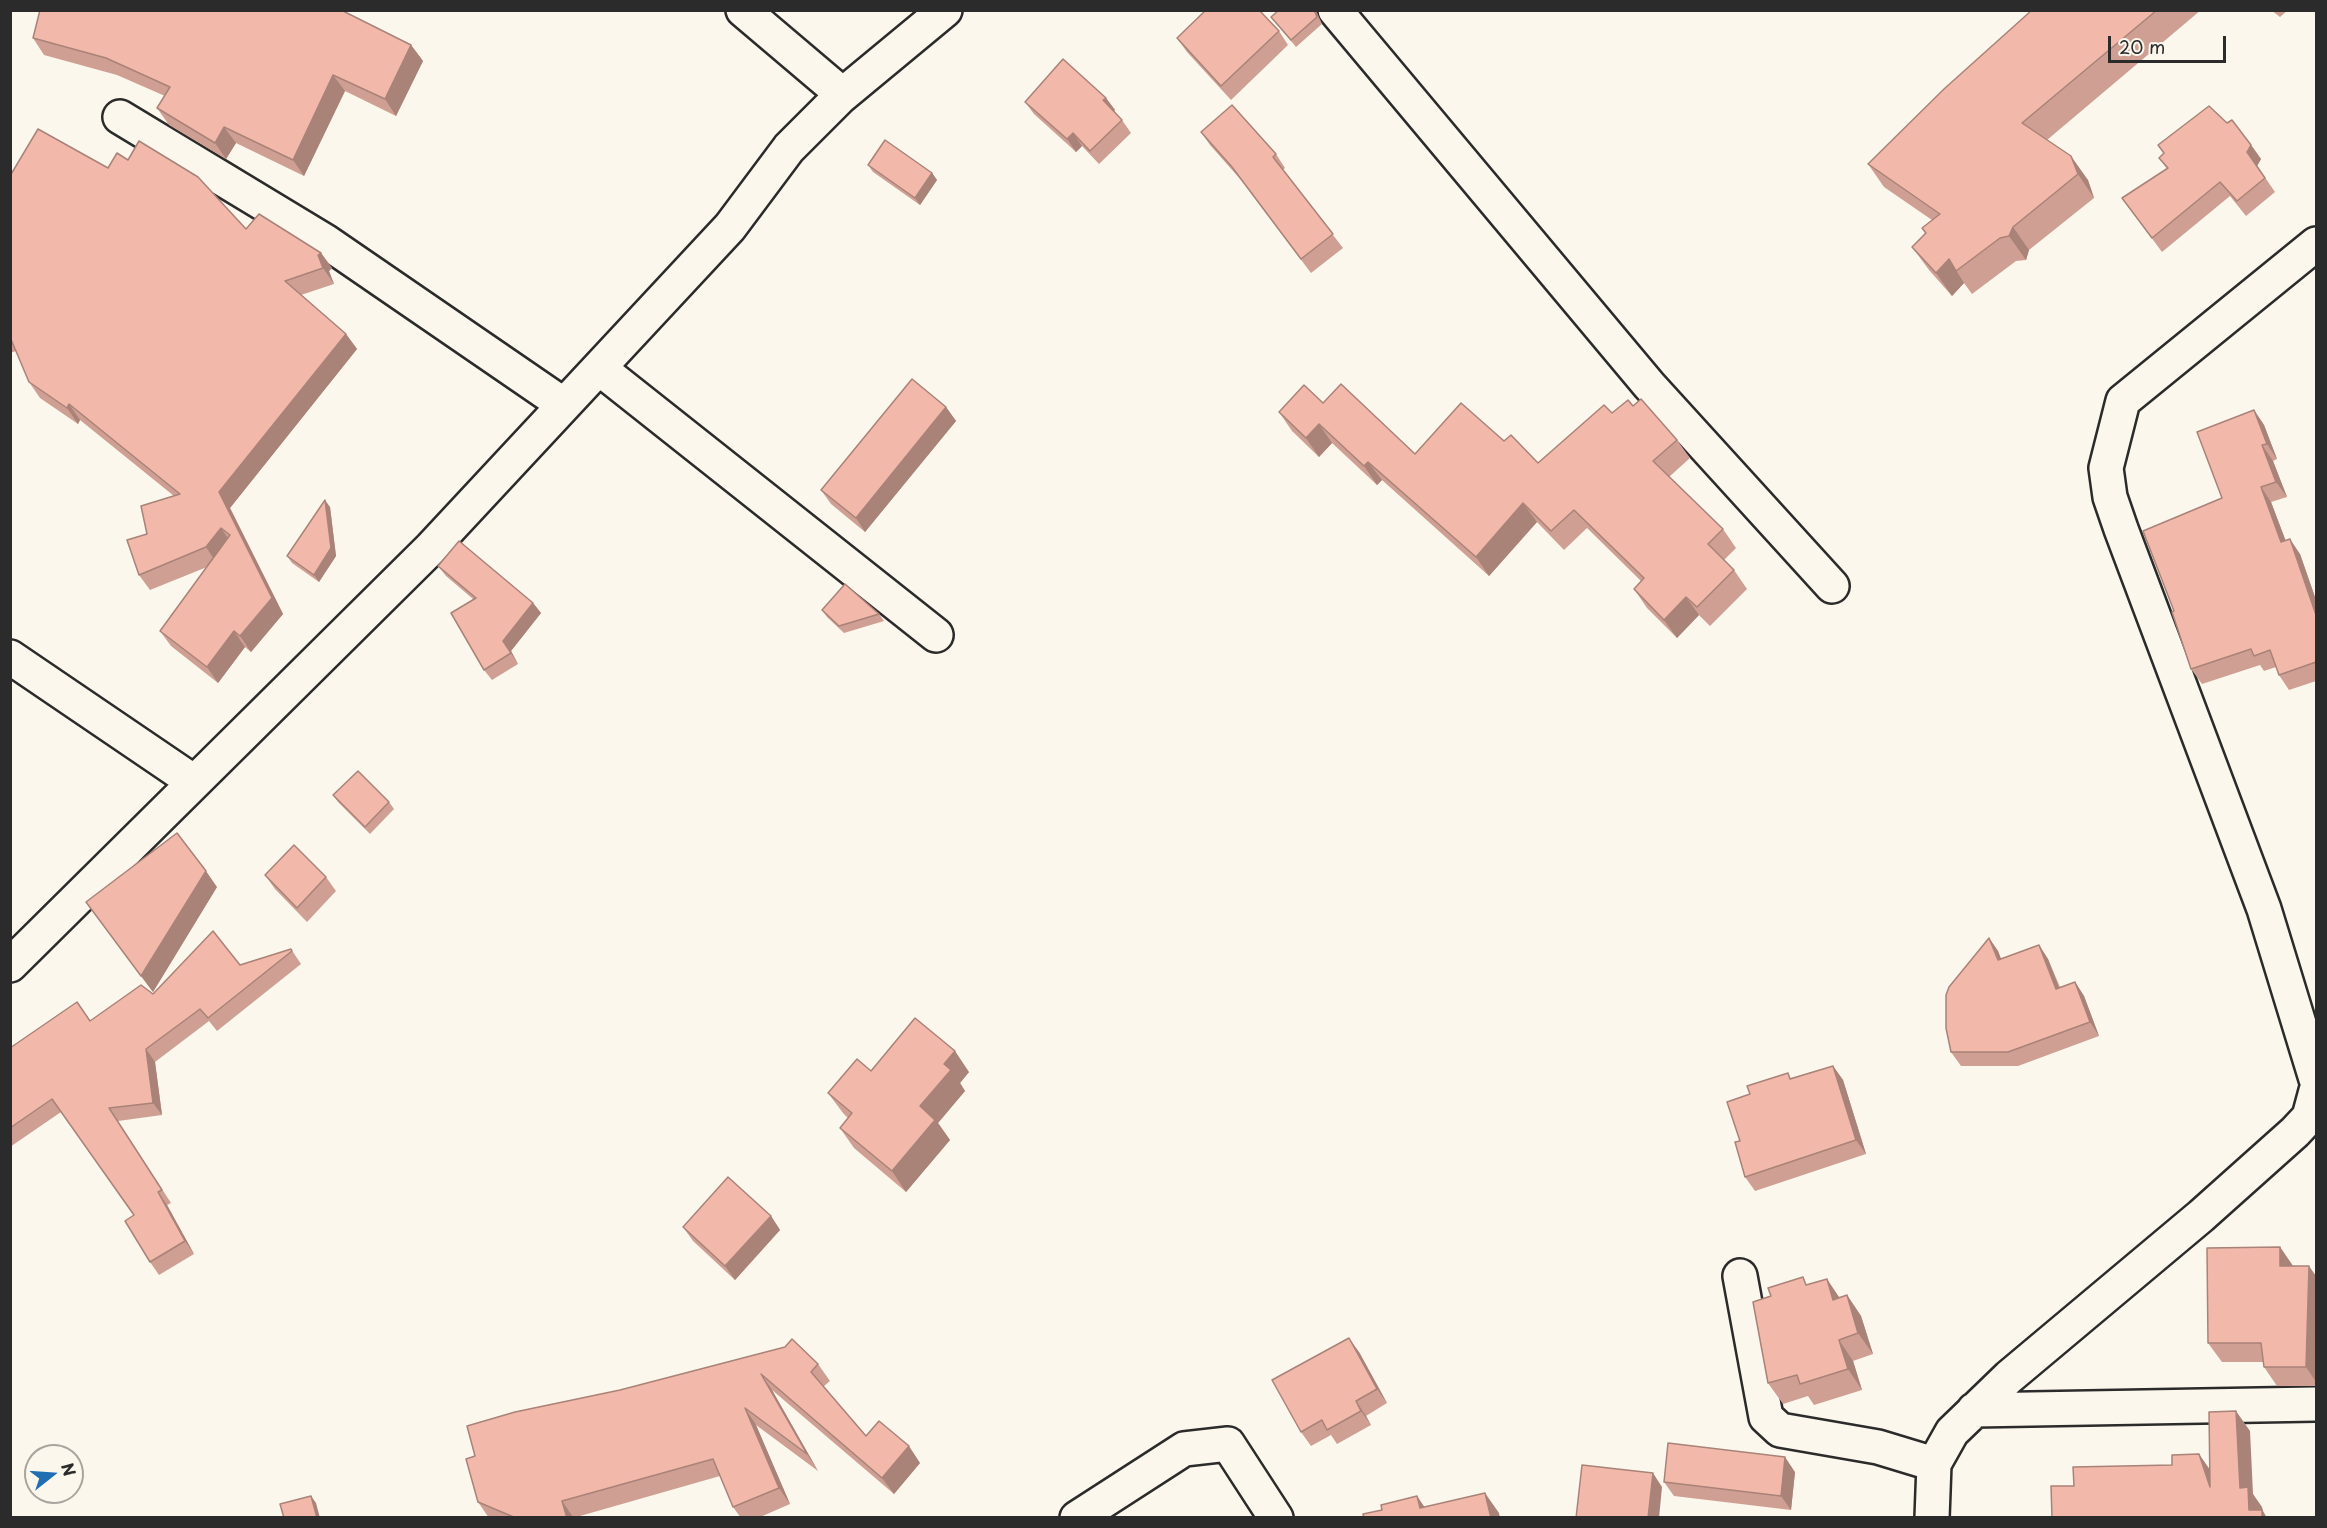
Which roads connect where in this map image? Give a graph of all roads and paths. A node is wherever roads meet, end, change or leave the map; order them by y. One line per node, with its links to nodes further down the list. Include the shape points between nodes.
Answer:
1 (743, 10): 4 (street)
2 (945, 10): 4 (street)
3 (1335, 10): 9 (street, via 1649,385)
4 (840, 97): 7 (street, via 789,148 730,226)
5 (120, 117): 8 (street, via 325,241)
6 (2316, 244): 14 (street, via 2123,402 2106,468 2121,529 2264,909)
7 (599, 368): 8 (street); 10 (street)
8 (564, 405): 12 (street, via 431,548)
9 (1832, 586)
10 (936, 635)
11 (10, 657): 12 (street)
12 (194, 782): 13 (street)
13 (10, 965)
14 (2316, 1079)
15 (2316, 1091): 18 (street, via 2309,1117 2295,1132)
16 (1740, 1276): 19 (street, via 1766,1417 1780,1430 1878,1448)
17 (2316, 1404): 18 (street)
18 (1974, 1410): 19 (street, via 1952,1432)
19 (1935, 1464): 22 (street)
20 (1077, 1518): 21 (street, via 1184,1449 1228,1444)
21 (1276, 1518)
22 (1932, 1518)

